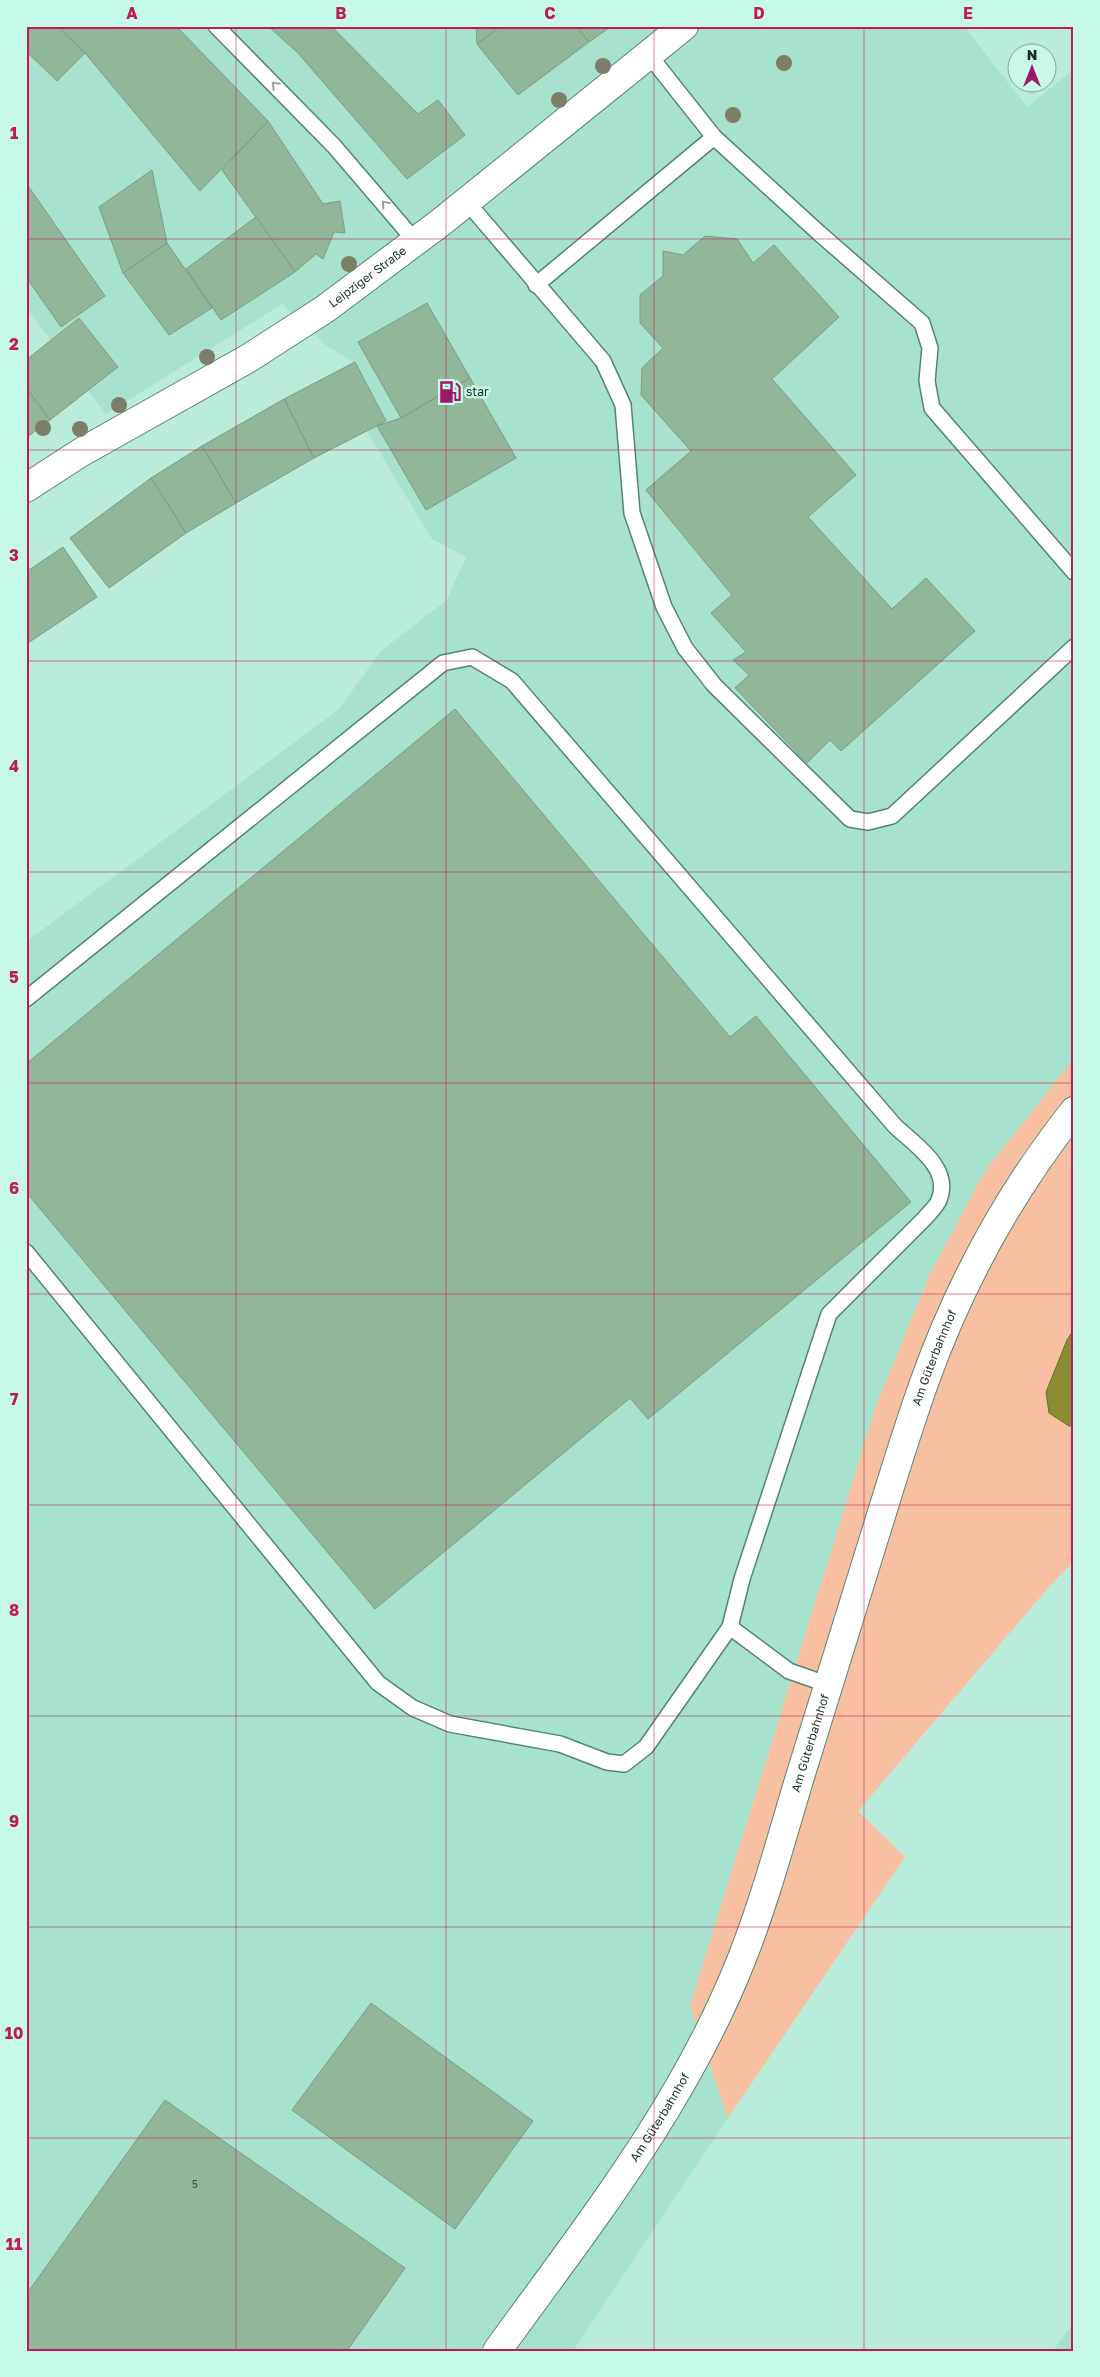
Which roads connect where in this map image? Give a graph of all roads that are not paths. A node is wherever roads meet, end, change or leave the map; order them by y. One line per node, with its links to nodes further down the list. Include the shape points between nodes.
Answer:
1 (216, 26): 6 (lane, one-way to 1, via 334,146)
2 (684, 26): 3 (street, Leipziger Straße)
3 (649, 55): 4 (lane); 5 (street, Leipziger Straße)
4 (714, 136): 7 (lane); 9 (lane, via 819,234 922,323 930,348 927,381 932,408)
5 (467, 202): 6 (street, Leipziger Straße); 7 (lane)
6 (416, 242): 8 (street, Leipziger Straße, via 288,334)
7 (536, 285): 10 (lane, via 603,361 623,405 632,513 664,608 685,648 714,685 850,819 868,822 892,816)
8 (26, 488)
9 (1074, 572)
10 (1074, 647)
11 (26, 999): 14 (lane, via 443,663 472,657 512,681 895,1126 932,1160 943,1181 939,1201 925,1218 829,1314 742,1579)
12 (1074, 1111): 15 (street, Am Güterbahnhof, via 1039,1157 996,1225 941,1339 911,1422)
13 (26, 1252): 14 (lane, via 378,1683 413,1708 450,1724 560,1744 607,1762 624,1764 646,1748)
14 (730, 1627): 15 (lane, via 789,1671)
15 (829, 1685): 16 (street, Am Güterbahnhof, via 758,1916 706,2040 635,2161)
16 (497, 2351)

